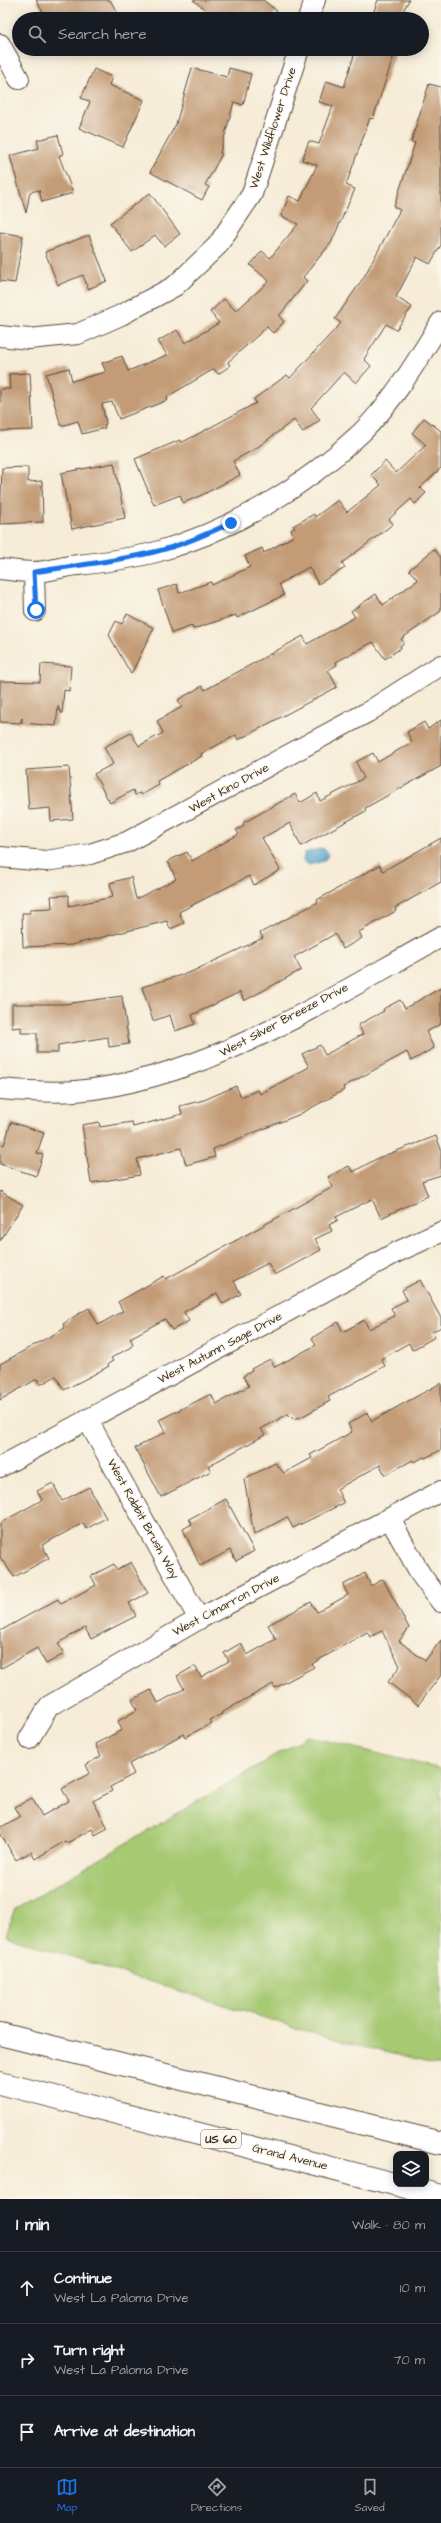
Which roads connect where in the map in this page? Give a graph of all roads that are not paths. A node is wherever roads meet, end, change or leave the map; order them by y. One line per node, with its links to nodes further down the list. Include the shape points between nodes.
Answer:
1 (315, 0): 2 (street)
2 (311, 12)
3 (0, 44): 5 (street)
4 (297, 56): 7 (street, West Wildflower Drive, via 252,194 217,246 175,286 121,315 78,334 29,339)
5 (19, 79)
6 (441, 322): 9 (street, via 390,398 362,432 312,474 273,500 218,529 156,552)
7 (0, 336)
8 (0, 569): 9 (street)
9 (34, 572): 10 (street)
10 (36, 610)
11 (441, 665): 12 (street, West Kino Drive, via 368,712 126,842 90,854 46,861)
12 (0, 857)
13 (441, 937): 14 (street, West Silver Breeze Drive, via 253,1039 209,1059 142,1080 106,1087 74,1091)
14 (0, 1089)
15 (441, 1232): 16 (street, West Autumn Sage Drive, via 397,1252)
16 (87, 1419): 17 (street, West Autumn Sage Drive); 21 (street, West Rabbit Brush Way)
17 (0, 1466)
18 (441, 1491): 19 (street, West Cimarron Drive)
19 (390, 1519): 20 (street, via 421,1575); 21 (street, West Cimarron Drive)
20 (441, 1602)
21 (199, 1619): 22 (street, West Cimarron Drive, via 49,1706)
22 (29, 1739)
23 (0, 2034): 25 (highway)
24 (0, 2083): 26 (highway, Grand Avenue / US 60)
25 (441, 2143)
26 (441, 2196)

